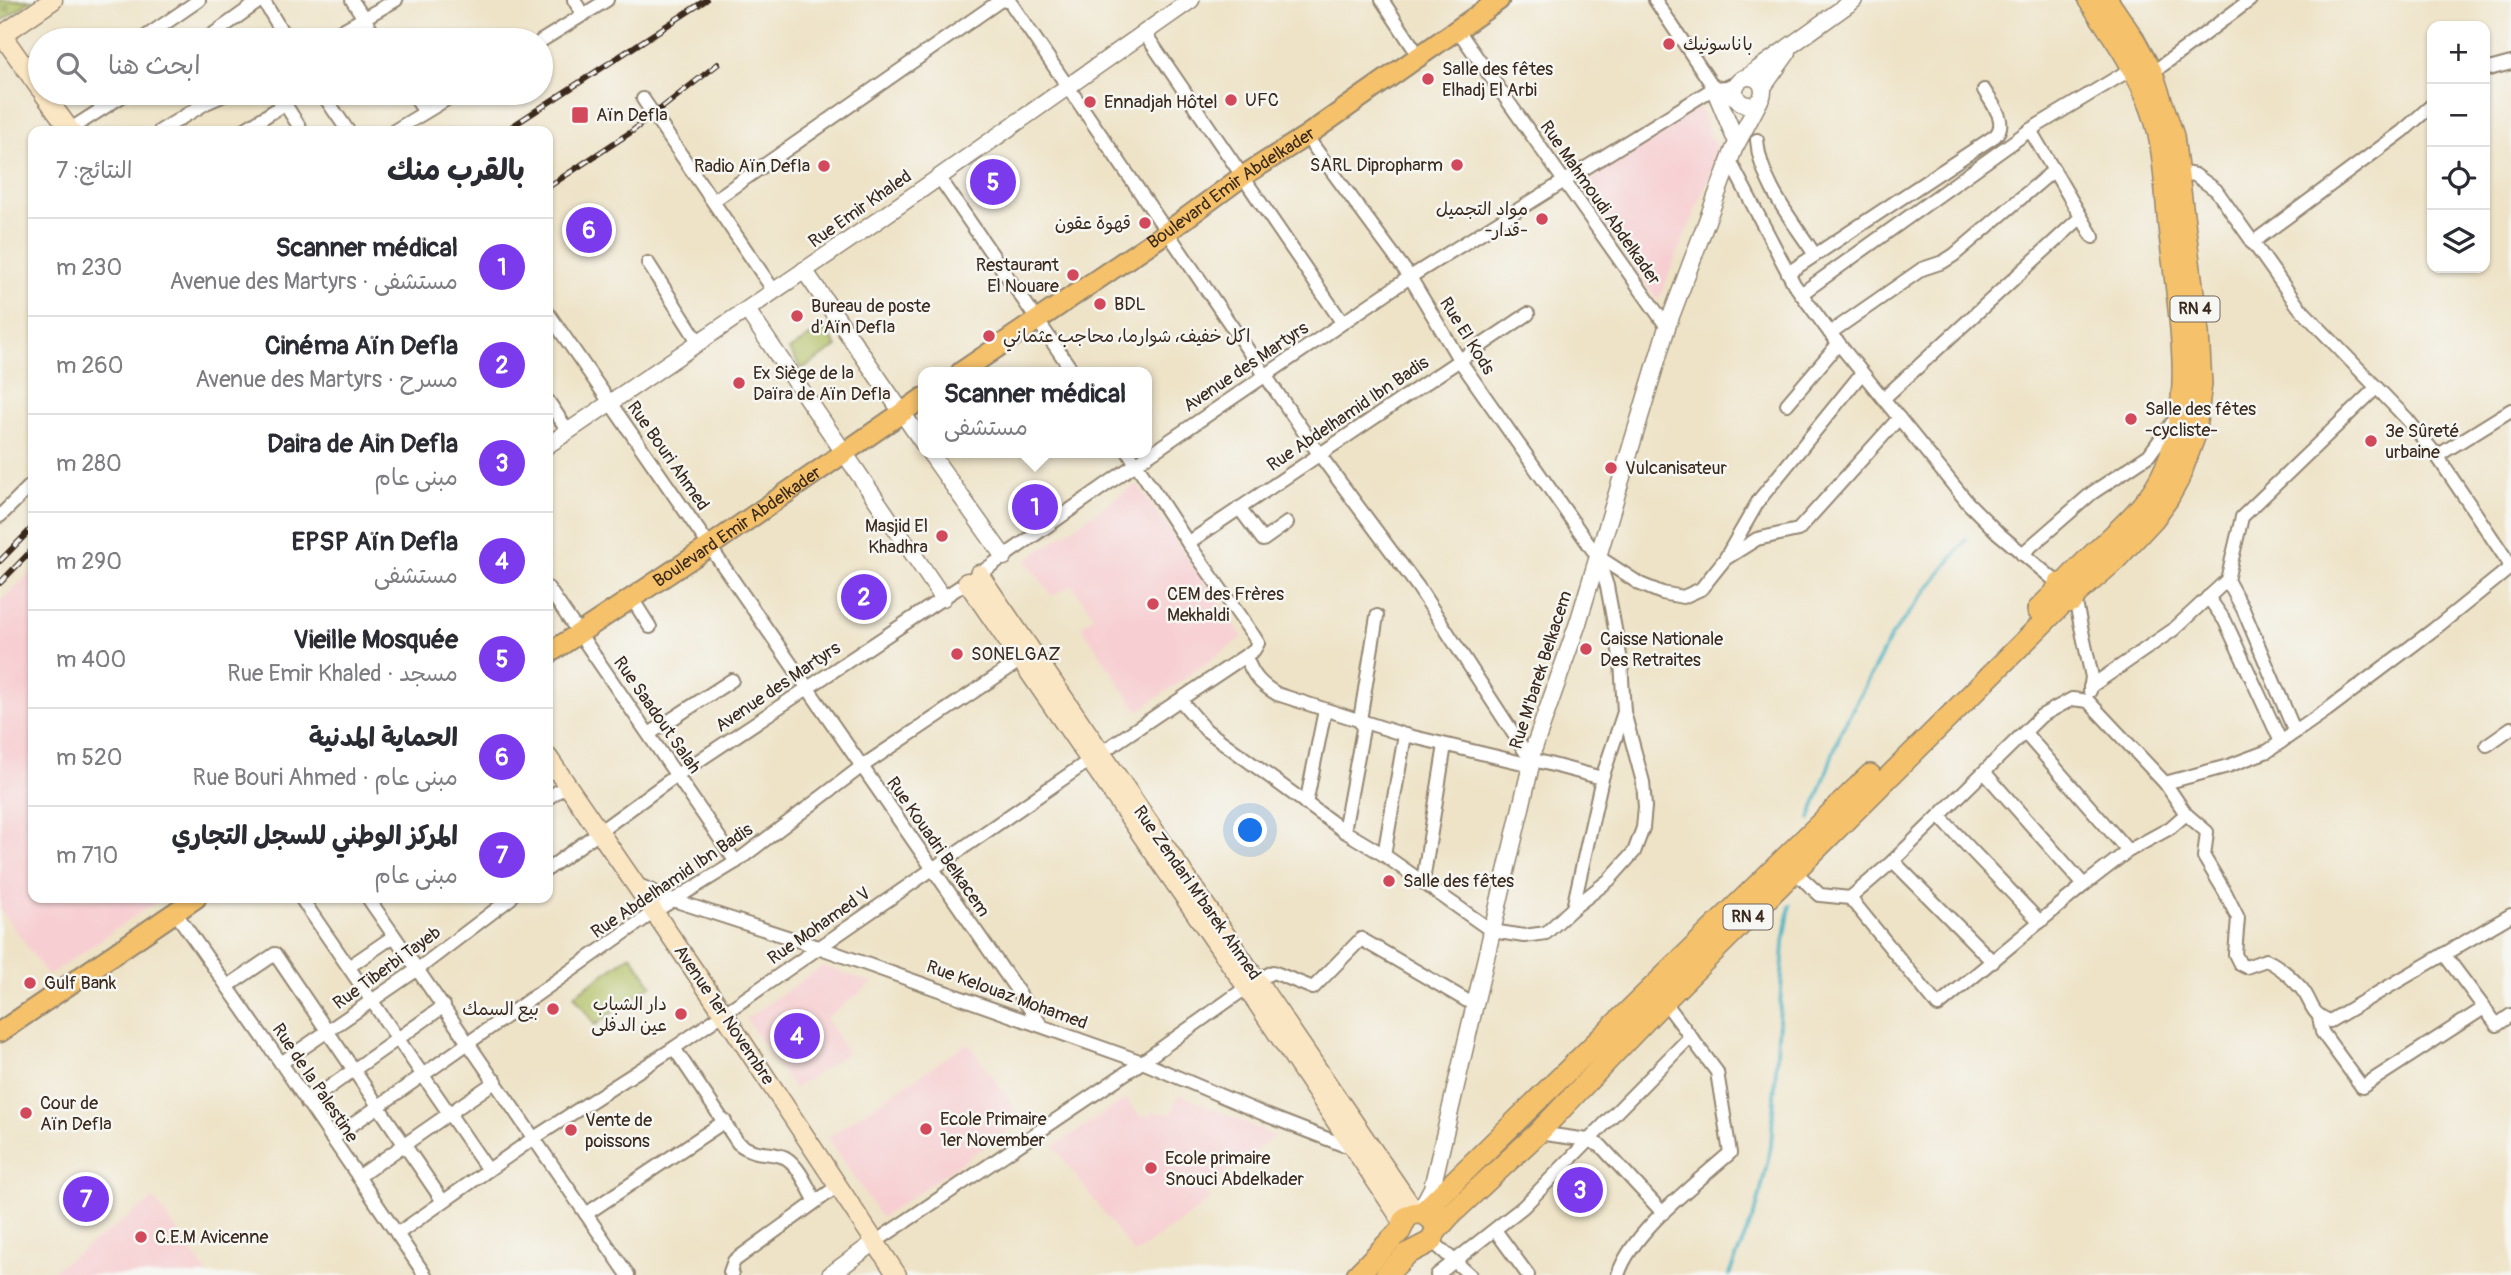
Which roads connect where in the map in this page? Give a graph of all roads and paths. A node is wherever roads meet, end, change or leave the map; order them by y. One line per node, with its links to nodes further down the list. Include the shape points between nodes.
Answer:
1 (53, 0): 26 (main road)
2 (200, 0): 18 (street)
3 (262, 0): 19 (street); 20 (street)
4 (352, 0): 17 (street)
5 (396, 0): 17 (street)
6 (574, 0): 16 (street)
7 (607, 0): 16 (street)
8 (1191, 0): 24 (street, Rue Emir Khaled)
9 (1382, 0): 28 (street)
10 (1499, 0): 23 (main road, Boulevard Emir Abdelkader)
11 (1655, 0): 35 (street)
12 (2089, 0): 32 (highway, RN 4)
13 (2107, 0): 32 (highway, RN 4, via 2134,40)
14 (2250, 0): 32 (street)
15 (1848, 2): 27 (street)
16 (583, 15): 25 (street)
17 (365, 19): 21 (street); 22 (street)
18 (159, 28)
19 (222, 28)
20 (280, 28)
21 (348, 28)
22 (371, 28)
23 (1457, 29): 28 (main road, Boulevard Emir Abdelkader); 65 (street, Rue Mahmoudi Abdelkader)
24 (1144, 32): 34 (street, Rue Emir Khaled); 63 (street)
25 (553, 34)
26 (1, 36): 30 (main road)
27 (1801, 37): 33 (street); 37 (street, Rue M'barek Belkacem)
28 (1419, 55): 58 (main road, Boulevard Emir Abdelkader)
29 (2511, 63): 31 (street)
30 (28, 68)
31 (2490, 69)
32 (2143, 70): 57 (street); 62 (highway, RN 4, via 2173,136); 97 (highway, RN 4, via 2160,148 2184,381)
33 (1742, 80): 35 (street, Avenue des Martyrs); 37 (street, via 1757,79); 39 (street, via 1735,92)
34 (1066, 88): 64 (street, Rue Emir Khaled); 66 (street, via 1010,2 1001,0); 68 (street)
35 (1714, 88): 39 (street); 60 (street); 65 (street, Avenue des Martyrs)
36 (1984, 90): 71 (street, via 2002,122 1995,136)
37 (1761, 95): 39 (street, via 1751,105); 60 (street, Rue M'barek Belkacem)
38 (643, 99): 66 (street)
39 (1741, 103): 60 (street, Rue M'barek Belkacem)
40 (56, 105): 50 (main road)
41 (109, 105): 51 (street)
42 (195, 105): 52 (street)
43 (274, 105): 53 (street)
44 (285, 105): 54 (street)
45 (330, 105): 55 (street)
46 (420, 105): 49 (street)
47 (438, 105): 49 (street)
48 (2427, 109): 70 (street)
49 (425, 113): 56 (street)
50 (67, 126)
51 (78, 126)
52 (173, 126)
53 (248, 126)
54 (299, 126)
55 (345, 126)
56 (403, 126)
57 (2030, 130): 61 (street); 77 (street)
58 (1306, 136): 63 (main road, Boulevard Emir Abdelkader); 75 (street, Rue El Kods)
59 (1757, 140): 71 (street, via 1773,192)
60 (1733, 149): 74 (street); 83 (street, Rue M'barek Belkacem)
61 (2054, 170): 67 (street); 84 (street, via 1954,255 1922,269)
62 (2178, 172): 70 (street, via 2196,175 2216,190); 123 (highway, RN 4, via 2198,332 2201,384 2194,437 2178,480 2154,518 2114,561)
63 (1243, 176): 68 (main road, Boulevard Emir Abdelkader); 82 (street)
64 (939, 177): 73 (street, Rue Emir Khaled); 81 (street)
65 (1564, 182): 75 (street, Avenue des Martyrs); 83 (street, Rue Mahmoudi Abdelkader)
66 (713, 201): 76 (street)
67 (2080, 218): 69 (street); 92 (street)
68 (1167, 232): 81 (main road, Boulevard Emir Abdelkader); 90 (street)
69 (2093, 237)
70 (2252, 243): 91 (street, via 2298,306)
71 (1815, 255): 74 (street)
72 (648, 263): 85 (street)
73 (804, 270): 76 (street, Rue Emir Khaled); 99 (street)
74 (1788, 273): 77 (street)
75 (1410, 276): 82 (street, Avenue des Martyrs); 86 (street, Rue El Kods)
76 (774, 291): 78 (street, Rue Emir Khaled)
77 (1801, 294): 84 (street)
78 (747, 310): 85 (street, Rue Emir Khaled); 105 (street)
79 (1528, 314): 86 (street, Rue Abdelhamid Ibn Badis)
80 (553, 320): 94 (street, Rue Bouri Ahmed)
81 (1037, 320): 87 (main road, Boulevard Emir Abdelkader); 88 (street)
82 (1342, 323): 90 (street, Avenue des Martyrs)
83 (1667, 327): 118 (street, Rue M'barek Belkacem)
84 (1835, 337): 89 (street); 95 (street)
85 (699, 343): 94 (street, Rue Emir Khaled)
86 (1460, 361): 106 (street, Rue Abdelhamid Ibn Badis); 118 (street, Rue El Kods)
87 (968, 367)
88 (1070, 367)
89 (1862, 373): 92 (street); 119 (street, via 1759,500)
90 (1265, 375): 104 (street, Avenue des Martyrs); 106 (street)
91 (2376, 388): 107 (street); 122 (street, via 2242,517)
92 (1884, 398): 100 (street)
93 (918, 402): 99 (main road, Boulevard Emir Abdelkader)
94 (609, 403): 101 (street, Rue Emir Khaled); 115 (street, Rue Bouri Ahmed)
95 (1787, 404)
96 (553, 408): 101 (street)
97 (2182, 410): 116 (street, via 2149,455 2092,493); 123 (highway, RN 4, via 2172,453 2154,490)
98 (2511, 410): 107 (street)
99 (902, 413): 102 (street); 105 (main road, Boulevard Emir Abdelkader)
100 (1899, 418): 116 (street, via 1968,503); 119 (street, via 1798,530 1757,539)
101 (568, 431): 103 (street, Rue Emir Khaled)
102 (918, 436)
103 (553, 442)
104 (1152, 446)
105 (844, 452): 115 (main road, Boulevard Emir Abdelkader); 127 (street)
106 (1319, 454): 111 (street, Rue Abdelhamid Ibn Badis); 151 (street, via 1418,587)
107 (2437, 456): 120 (street)
108 (934, 458): 117 (street)
109 (1133, 458): 114 (street); 117 (street, Avenue des Martyrs)
110 (28, 488): 112 (street)
111 (1239, 508): 113 (street, via 1263,540); 114 (street, Rue Abdelhamid Ibn Badis)
112 (0, 516)
113 (1287, 523)
114 (1188, 543): 133 (street, Rue Mohamed V, via 1258,643)
115 (710, 546): 125 (main road, Boulevard Emir Abdelkader); 136 (street, Rue Bouri Ahmed)
116 (2022, 554): 123 (street)
117 (1004, 556): 121 (street, Avenue des Martyrs)
118 (1597, 556): 119 (street, via 1640,584 1683,597 1701,589); 140 (street, via 1621,661); 151 (street, Rue M'barek Belkacem)
119 (1725, 559)
120 (2511, 566): 143 (street, via 2434,630)
121 (973, 578): 127 (street, Avenue des Martyrs); 132 (main road)
122 (2227, 580): 126 (street); 143 (street, via 2244,609)
123 (2066, 592): 135 (street, via 2092,677); 171 (highway, RN 4); 231 (highway, RN 4)
124 (553, 596): 130 (street, Rue Saadout Salah)
125 (631, 597): 129 (street); 130 (main road, Boulevard Emir Abdelkader)
126 (2208, 597): 135 (street, via 2173,630); 147 (street, via 2225,621)
127 (943, 598): 136 (street, Avenue des Martyrs)
128 (1377, 616): 141 (street)
129 (650, 627)
130 (579, 633): 131 (main road, Boulevard Emir Abdelkader); 145 (street, Rue Saadout Salah)
131 (553, 651)
132 (1027, 657): 150 (main road); 153 (street, Rue Abdelhamid Ibn Badis)
133 (1246, 657): 137 (street, Rue Mohamed V); 139 (street, via 1260,684)
134 (732, 680): 145 (street)
135 (2090, 687): 138 (street)
136 (807, 688): 153 (street, Rue Kouadri Belkacem); 155 (street, Avenue des Martyrs)
137 (1181, 701): 150 (street, Rue Mohamed V); 160 (street, via 1206,730)
138 (2088, 701): 144 (street, via 2072,699 2041,716); 157 (street)
139 (1325, 710): 141 (street); 160 (street)
140 (1624, 712): 156 (street); 181 (street, via 1643,782 1643,828 1634,852 1609,880)
141 (1360, 720): 146 (street); 164 (street, via 1363,729)
142 (2511, 728): 149 (street)
143 (2295, 732): 147 (street)
144 (2025, 733): 154 (street); 165 (street)
145 (649, 734): 155 (street, Rue Saadout Salah)
146 (1405, 734): 148 (street); 166 (street)
147 (2281, 742): 157 (street, via 2228,766)
148 (1445, 745): 151 (street); 172 (street)
149 (2487, 745)
150 (1095, 756): 170 (street, Rue Mohamed V); 192 (main road)
151 (1530, 762): 156 (street); 185 (street, Rue M'barek Belkacem)
152 (553, 764): 158 (main road, Avenue 1er Novembre)
153 (861, 767): 167 (street, Rue Abdelhamid Ibn Badis); 170 (street, Rue Kouadri Belkacem)
154 (1985, 773): 162 (street); 174 (street)
155 (677, 775): 163 (street, Avenue des Martyrs); 167 (street, Rue Saadout Salah)
156 (1602, 778): 181 (street)
157 (2165, 783): 161 (street)
158 (567, 785): 159 (street); 163 (main road, Avenue 1er Novembre)
159 (553, 795)
160 (1307, 804): 164 (street)
161 (2186, 814): 165 (street); 201 (street, via 2207,832 2204,857 2238,918 2235,954 2240,964 2246,967 2266,960 2278,965 2303,991)
162 (1939, 816): 168 (street); 184 (street)
163 (598, 830): 169 (street); 173 (main road, Avenue 1er Novembre)
164 (1344, 831): 166 (street)
165 (2128, 852): 174 (street)
166 (1384, 855): 172 (street)
167 (736, 862): 176 (street, Rue Abdelhamid Ibn Badis)
168 (1892, 862): 175 (street); 189 (street)
169 (553, 865)
170 (932, 870): 187 (street, Rue Mohamed V); 202 (street, Rue Kouadri Belkacem)
171 (1794, 871): 175 (street, via 1820,895); 194 (highway, RN 4)
172 (1423, 881): 185 (street)
173 (634, 883): 176 (street, Rue Kelouaz Mohamed); 182 (main road, Avenue 1er Novembre)
174 (2084, 885): 184 (street)
175 (1850, 898): 189 (street, via 1938,1006)
176 (673, 900): 182 (street, Rue Abdelhamid Ibn Badis); 187 (street, Rue Kelouaz Mohamed)
177 (185, 903): 193 (street, Rue de la Palestine); 204 (main road)
178 (305, 903): 190 (street)
179 (371, 903): 186 (street)
180 (505, 903): 191 (street, Rue Tiberbi Tayeb)
181 (1573, 908): 185 (street, via 1546,933)
182 (654, 912): 199 (main road, Avenue 1er Novembre); 207 (street, Rue Abdelhamid Ibn Badis)
183 (2511, 915): 188 (street)
184 (2040, 922): 189 (street)
185 (1492, 932): 197 (street, Rue M'barek Belkacem)
186 (394, 936): 190 (street); 191 (street)
187 (818, 947): 199 (street, Rue Mohamed V); 202 (street, Rue Kelouaz Mohamed)
188 (2444, 954): 198 (street); 201 (street, via 2330,1021)
189 (1993, 962)
190 (350, 966): 195 (street)
191 (418, 970): 195 (street, Rue Tiberbi Tayeb); 196 (street)
192 (1252, 984): 197 (street, via 1273,972 1313,988 1361,939); 209 (street); 219 (main road)
193 (228, 986): 203 (street, via 275,954); 210 (street, Rue de la Palestine)
194 (1664, 1001): 205 (street); 218 (highway, RN 4)
195 (373, 1002): 203 (street, Rue Tiberbi Tayeb); 206 (street)
196 (444, 1006): 206 (street); 207 (street)
197 (1476, 1006): 231 (street, Rue M'barek Belkacem, via 1432,1188)
198 (2484, 1008): 200 (street, via 2497,1024); 201 (street, via 2362,1087 2322,1032)
199 (724, 1014): 208 (street, Rue Mohamed V); 226 (main road, Avenue 1er Novembre)
200 (2511, 1015)
201 (2319, 1017)
202 (1041, 1025): 209 (street, Rue Kelouaz Mohamed)
203 (329, 1031): 210 (street, Rue Tiberbi Tayeb); 211 (street)
204 (0, 1032)
205 (1690, 1037): 222 (street); 229 (street, via 1717,1072 1730,1153)
206 (397, 1039): 211 (street); 212 (street)
207 (469, 1042): 212 (street, Rue Abdelhamid Ibn Badis); 213 (street)
208 (674, 1048): 217 (street); 220 (street, Rue Mohamed V)
209 (1142, 1062): 219 (street, Rue Kelouaz Mohamed, via 1343,1145); 235 (street)
210 (281, 1063): 214 (street, Rue de la Palestine)
211 (354, 1070): 214 (street); 215 (street)
212 (423, 1075): 215 (street, Rue Abdelhamid Ibn Badis); 216 (street)
213 (496, 1081): 216 (street); 220 (street)
214 (307, 1103): 221 (street, Rue de la Palestine)
215 (379, 1107): 221 (street, Rue Abdelhamid Ibn Badis); 223 (street)
216 (448, 1115): 223 (street); 224 (street)
217 (725, 1121): 228 (street, via 738,1143 749,1151 786,1158 794,1165); 230 (street)
218 (1538, 1133): 222 (street); 234 (highway, RN 4)
219 (1354, 1136): 231 (main road)
220 (534, 1138): 224 (street, Rue Mohamed V); 230 (street)
221 (332, 1139): 225 (street, Rue de la Palestine)
222 (1588, 1140): 229 (street, via 1601,1146); 232 (street)
223 (405, 1145): 225 (street); 227 (street)
224 (488, 1170): 227 (street, Rue Mohamed V)
225 (358, 1177): 233 (street, Rue de la Palestine)
226 (839, 1185): 228 (street); 235 (main road, Avenue 1er Novembre)
227 (442, 1200): 233 (street, Rue Mohamed V)
228 (815, 1200): 240 (street, via 734,1261)
229 (1663, 1213): 247 (street, via 1633,1247)
230 (586, 1214): 239 (street)
231 (1412, 1218): 234 (highway, via 1431,1218); 234 (highway, via 1404,1241); 237 (highway, RN 4)
232 (1495, 1230): 236 (street); 246 (street)
233 (397, 1234): 238 (street, Rue de la Palestine)
234 (1428, 1240): 236 (street); 243 (highway, RN 4)
235 (875, 1242): 241 (street); 242 (main road, Avenue 1er Novembre)
236 (1455, 1259): 244 (street); 245 (street)
237 (1358, 1274)
238 (425, 1275)
239 (628, 1275)
240 (732, 1275)
241 (830, 1275)
242 (897, 1275)
243 (1386, 1275)
244 (1437, 1275)
245 (1470, 1275)
246 (1528, 1275)
247 (1618, 1275)

